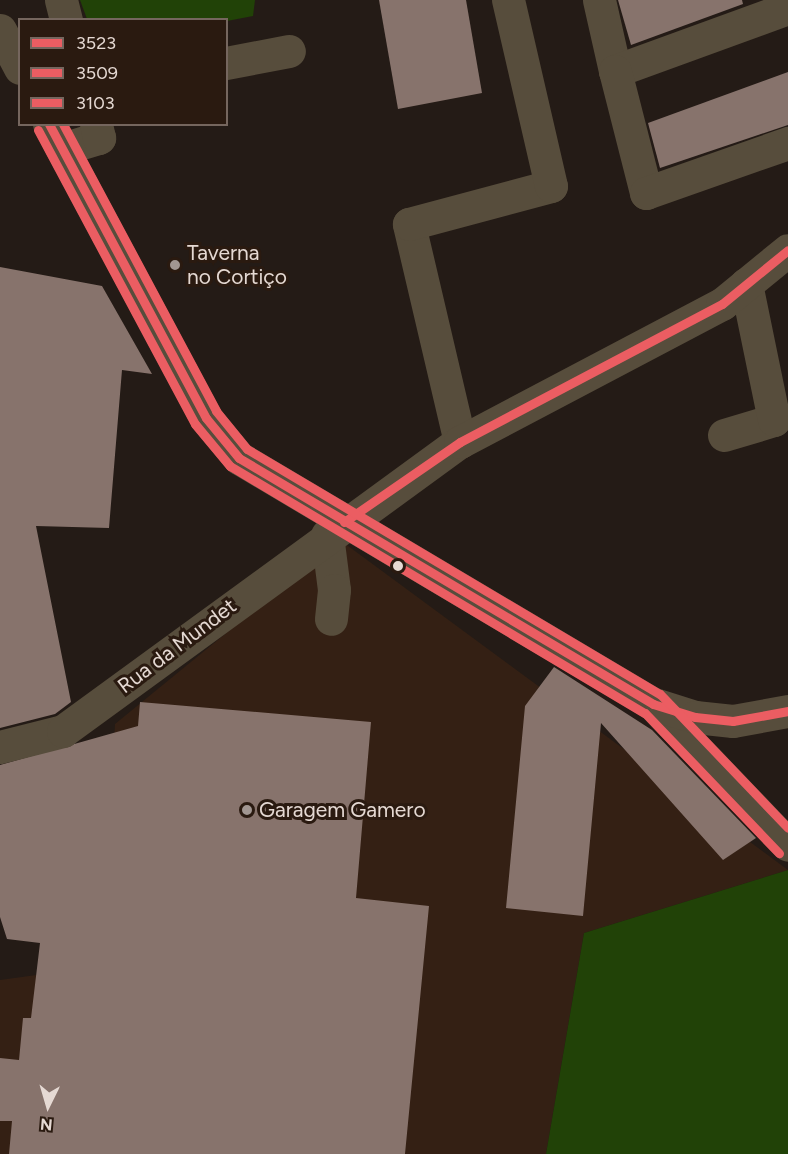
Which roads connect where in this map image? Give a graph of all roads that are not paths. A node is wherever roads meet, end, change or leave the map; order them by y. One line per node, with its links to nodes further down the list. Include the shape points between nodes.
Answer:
1 (61, 0): 5 (street)
2 (508, 0): 17 (street, via 551,186 409,224)
3 (599, 0): 10 (street)
4 (788, 8): 10 (street)
5 (66, 18)
6 (0, 30): 9 (street)
7 (289, 51): 8 (street)
8 (228, 63)
9 (18, 64)
10 (615, 71): 13 (street, via 646,193)
11 (96, 126): 12 (street, via 99,138)
12 (55, 137): 18 (street, via 206,418 239,459)
13 (788, 143)
14 (788, 250): 15 (street, Rua da Mundet)
15 (746, 284): 16 (street, via 774,420); 17 (street, Rua da Mundet, via 722,304)
16 (724, 435)
17 (460, 442): 18 (street, Rua da Mundet)
18 (335, 529): 19 (street); 20 (street); 22 (street, Rua da Mundet, via 63,731)
19 (331, 619)
20 (653, 704): 21 (street, via 695,717 733,721); 23 (street)
21 (788, 711)
22 (0, 747)
23 (788, 845)

